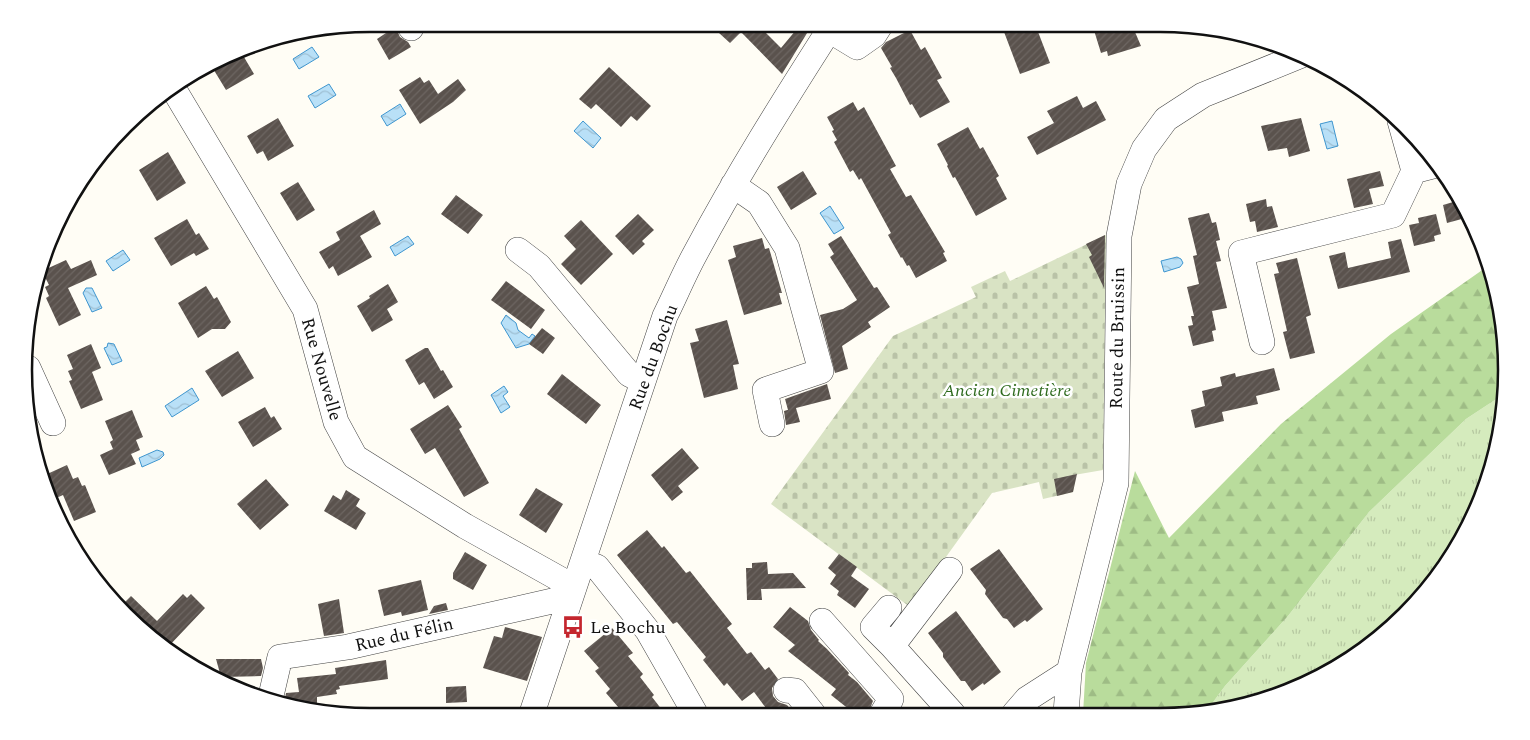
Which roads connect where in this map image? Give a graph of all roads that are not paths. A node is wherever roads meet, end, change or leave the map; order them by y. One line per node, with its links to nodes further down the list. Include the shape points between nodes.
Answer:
1 (828, 32): 8 (street, Rue du Bochu)
2 (837, 32): 3 (street, via 856,48)
3 (876, 32)
4 (1292, 59): 21 (street, Route du Bruissin, via 1203,95 1166,119 1144,149 1129,184 1118,236 1116,482)
5 (176, 93): 17 (street, Rue Nouvelle, via 305,309 336,422 355,457)
6 (1415, 149): 7 (street)
7 (1426, 168): 10 (street, via 1393,216 1240,253)
8 (733, 185): 12 (street, Rue du Bochu, via 665,316); 14 (street, via 759,203 787,248 821,371 765,390)
9 (518, 250): 12 (street, via 539,266 629,374)
10 (1262, 342)
11 (32, 378): 13 (street)
12 (643, 381): 15 (street, Rue du Bochu)
13 (53, 423)
14 (772, 424)
15 (583, 562): 17 (street, Rue du Bochu); 25 (street, via 597,567 648,631)
16 (949, 582): 20 (street)
17 (572, 592): 23 (street, Rue du Félin, via 348,647 280,657); 24 (street, Rue du Bochu)
18 (889, 608): 20 (street, via 873,627)
19 (822, 621): 27 (street, via 890,699)
20 (892, 646): 28 (street)
21 (1069, 672): 29 (street, via 1027,699); 30 (street, Route du Bruissin)
22 (786, 690): 26 (street, via 795,691)
23 (272, 693)
24 (534, 708)
25 (692, 708)
26 (808, 708)
27 (885, 708)
28 (948, 708)
29 (1019, 708)
30 (1066, 708)

